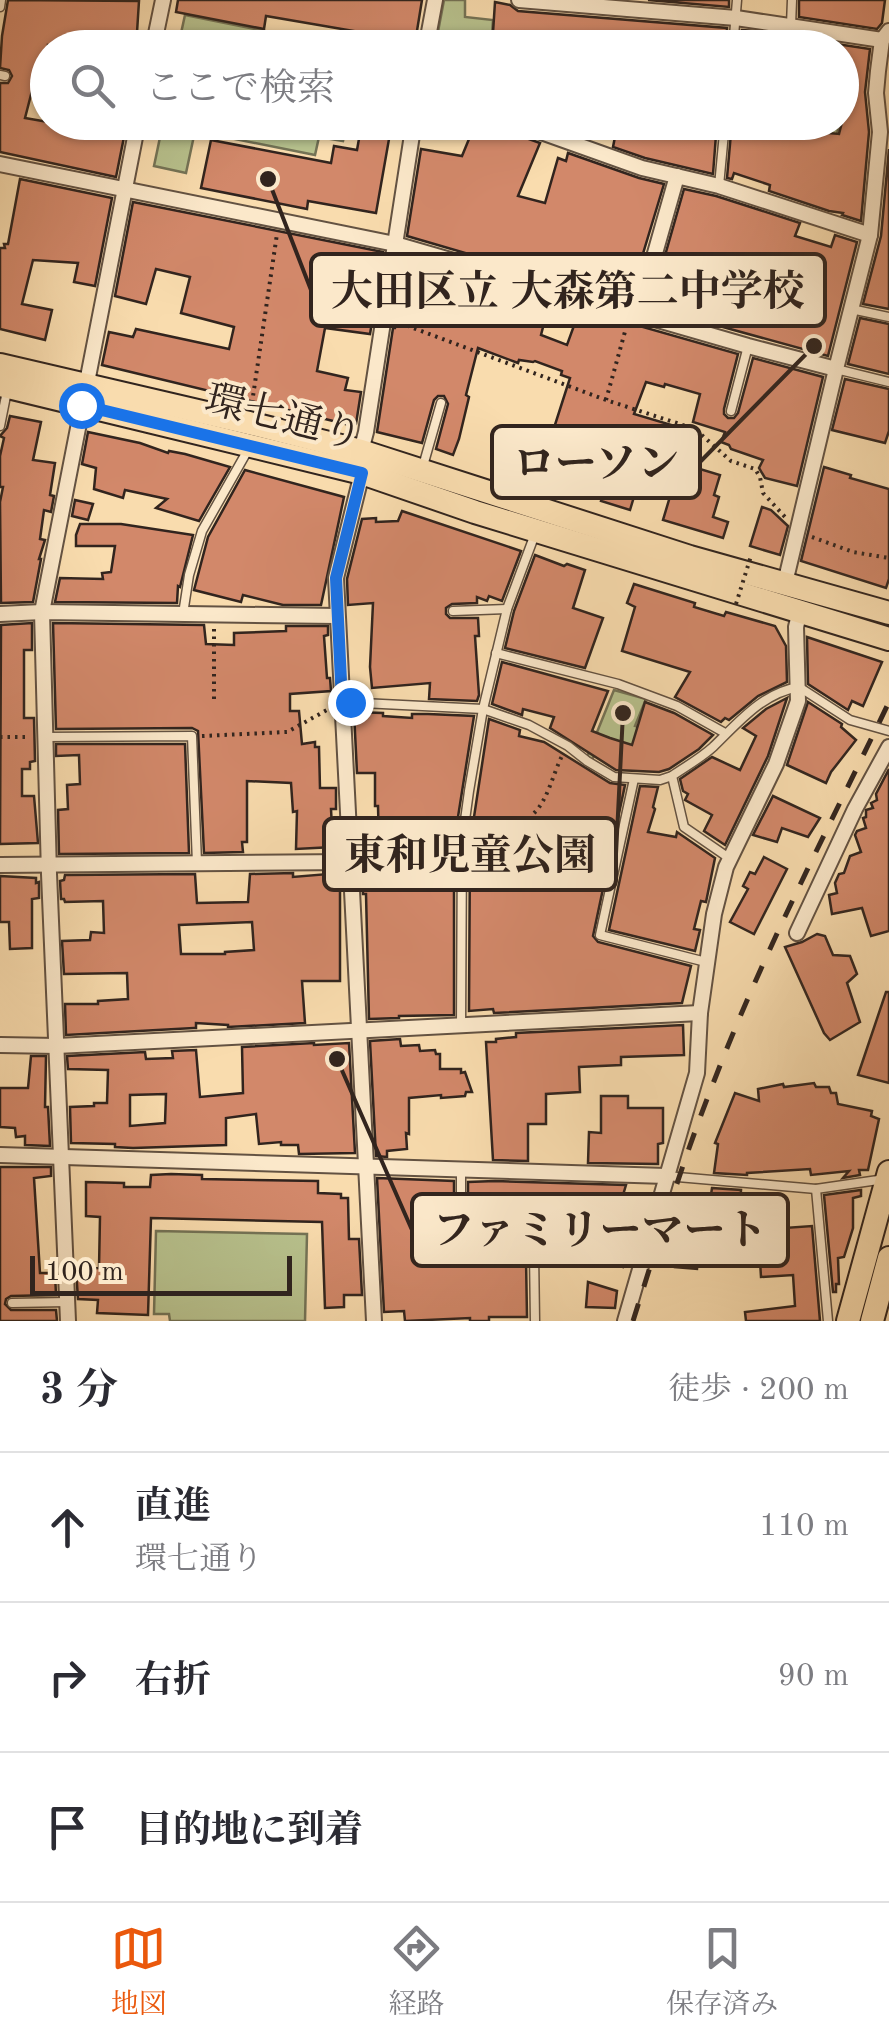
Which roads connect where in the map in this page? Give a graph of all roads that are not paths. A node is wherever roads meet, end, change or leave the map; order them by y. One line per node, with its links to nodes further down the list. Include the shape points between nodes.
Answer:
1 (163, 0): 8 (street)
2 (435, 0): 9 (street)
3 (519, 0): 6 (street)
4 (737, 0): 6 (lane)
5 (792, 0): 7 (lane)
6 (736, 18): 7 (street); 10 (lane)
7 (791, 26): 11 (street)
8 (157, 30)
9 (429, 30)
10 (735, 30)
11 (829, 30)
12 (859, 33): 13 (street)
13 (886, 36): 22 (street, via 876,93)
14 (134, 140): 21 (street)
15 (411, 140): 24 (street)
16 (564, 140): 19 (street)
17 (724, 140): 20 (lane)
18 (0, 164): 21 (street)
19 (677, 176): 20 (street); 26 (street)
20 (719, 186): 23 (street)
21 (124, 187): 24 (street); 32 (street)
22 (882, 208): 23 (street)
23 (870, 235): 25 (street)
24 (395, 244): 26 (street); 37 (street)
25 (851, 308): 27 (lane); 29 (street)
26 (635, 312): 28 (street)
27 (889, 316)
28 (748, 346): 29 (street); 34 (lane)
29 (836, 369): 31 (lane); 40 (street)
30 (3, 379): 32 (main road, 環七通り); 35 (lane)
31 (889, 382)
32 (84, 395): 36 (main road, 環七通り); 44 (street)
33 (441, 403): 38 (lane)
34 (730, 411)
35 (0, 426)
36 (250, 434): 37 (main road, 環七通り); 47 (lane, via 202,531)
37 (362, 462): 38 (main road, 環七通り); 39 (main road, 環七通り, via 474,512); 48 (street, via 336,578)
38 (422, 471): 40 (main road, 環七通り)
39 (536, 530): 41 (lane); 43 (main road, 環七通り)
40 (785, 583): 45 (main road, 環七通り)
41 (507, 608): 42 (lane); 50 (lane)
42 (453, 611)
43 (800, 611): 49 (main road, 環七通り); 51 (street)
44 (42, 612): 46 (street); 47 (street); 56 (street)
45 (889, 613)
46 (0, 614)
47 (183, 614): 48 (street)
48 (337, 616): 52 (street)
49 (889, 639)
50 (496, 653): 53 (lane); 55 (lane, via 618,684)
51 (799, 687): 54 (lane, via 850,720); 55 (lane, via 747,712); 60 (street, via 776,764)
52 (342, 702): 53 (lane); 61 (street)
53 (483, 709): 59 (lane, via 529,725 614,777); 68 (lane, via 462,842)
54 (889, 731)
55 (726, 733): 58 (lane)
56 (44, 736): 62 (lane, via 192,736); 63 (street)
57 (889, 746): 65 (street)
58 (672, 776): 59 (lane); 60 (lane, via 684,827)
59 (634, 778): 66 (lane, via 600,935)
60 (729, 858): 66 (street)
61 (350, 862): 62 (street); 69 (street)
62 (197, 863): 63 (street)
63 (49, 864): 64 (street); 71 (street)
64 (0, 865)
65 (797, 933)
66 (707, 962): 67 (street)
67 (700, 1013): 68 (street); 77 (street, via 697,1073)
68 (461, 1026): 69 (street)
69 (359, 1031): 71 (street); 74 (street)
70 (0, 1045): 71 (street)
71 (57, 1046): 73 (street)
72 (0, 1155): 73 (street)
73 (61, 1157): 74 (street); 82 (street)
74 (367, 1167): 75 (street); 85 (street)
75 (461, 1170): 77 (street); 79 (lane, via 461,1251)
76 (888, 1175): 78 (lane); 89 (main road)
77 (666, 1176): 78 (lane); 87 (street)
78 (816, 1189): 88 (lane)
79 (534, 1252): 80 (lane); 86 (lane)
80 (574, 1252)
81 (889, 1258): 90 (main road)
82 (67, 1302): 83 (lane); 84 (street)
83 (12, 1303)
84 (68, 1321)
85 (374, 1321)
86 (535, 1321)
87 (625, 1321)
88 (828, 1321)
89 (848, 1321)
90 (872, 1321)

